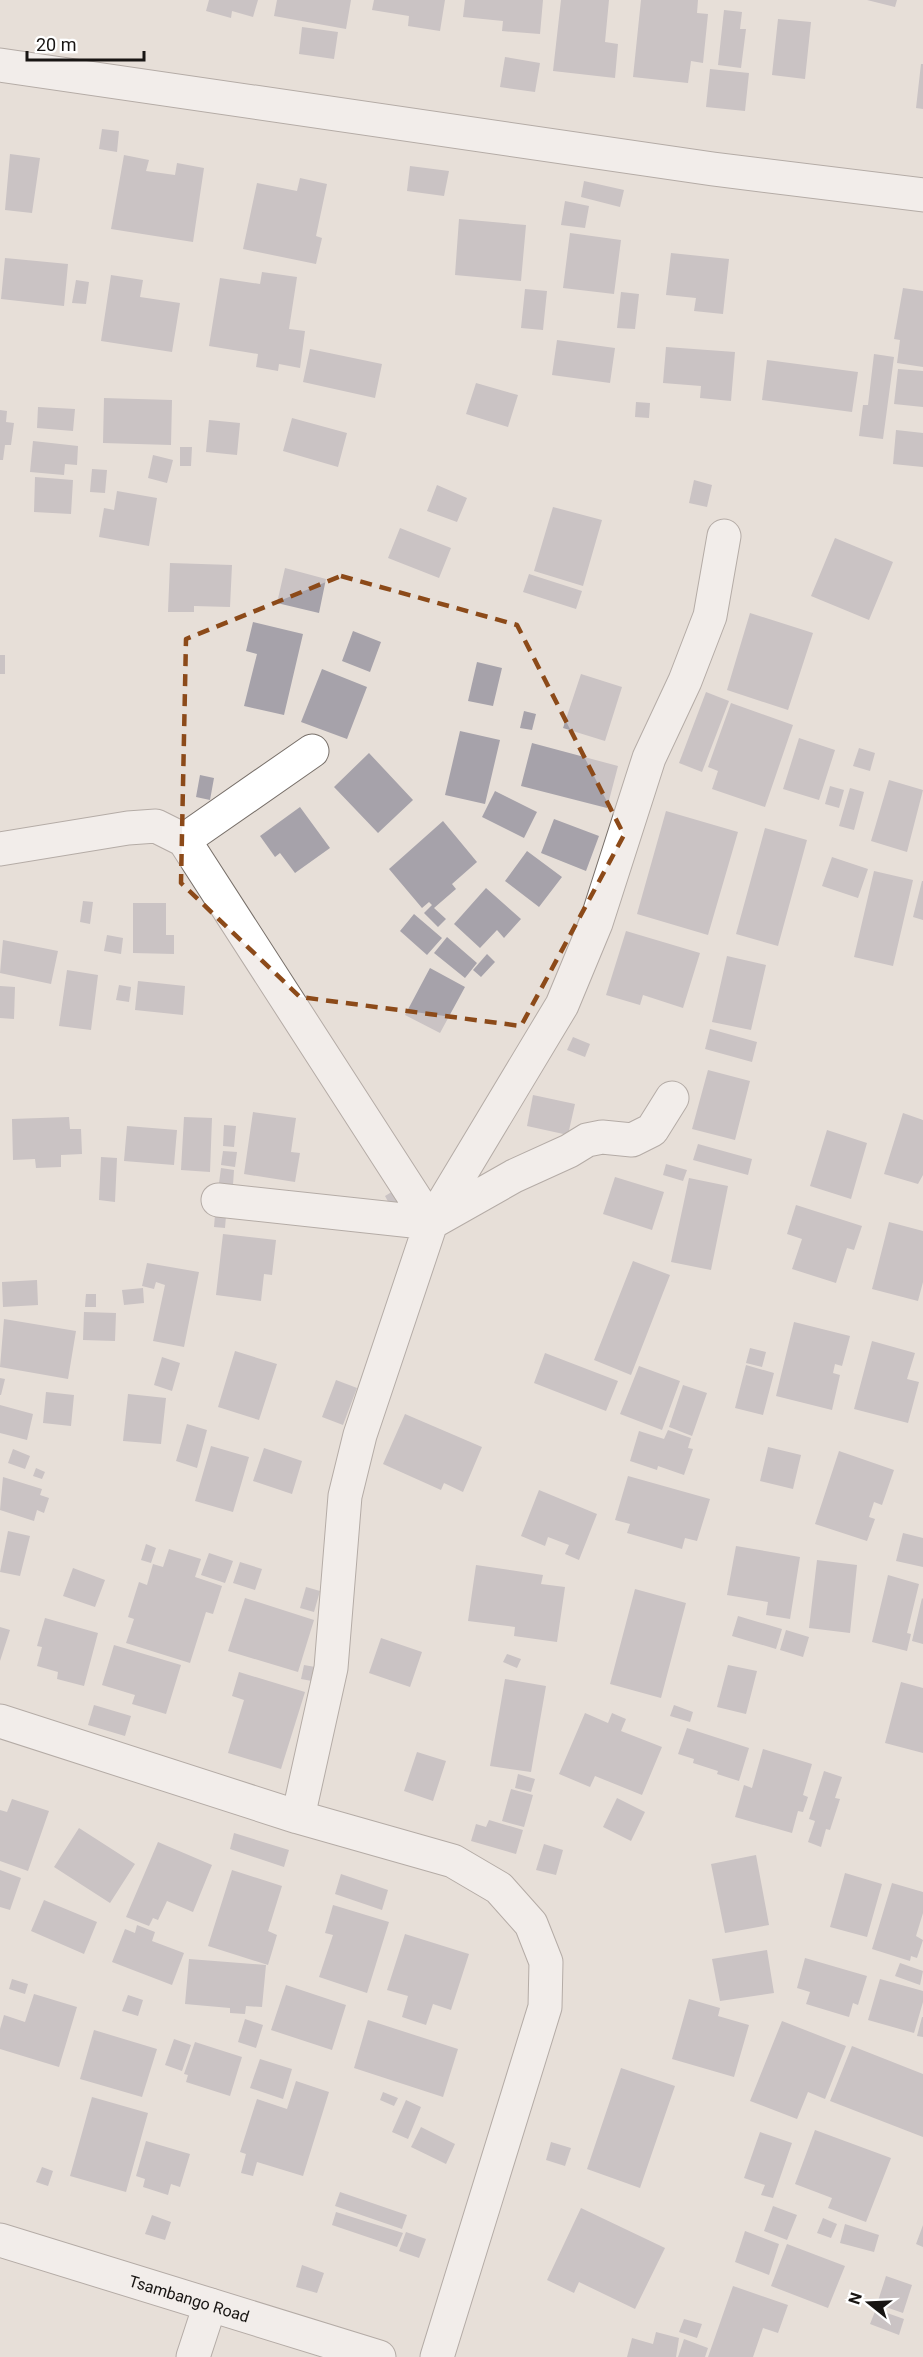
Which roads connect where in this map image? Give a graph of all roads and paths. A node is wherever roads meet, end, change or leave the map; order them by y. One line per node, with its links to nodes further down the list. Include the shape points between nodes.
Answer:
1 (0, 65): 2 (street, via 713,169)
2 (923, 195)
3 (724, 536): 9 (street, via 710,616 649,758 596,923 562,1005)
4 (312, 751): 5 (street)
5 (184, 840): 6 (street, via 156,826); 9 (street)
6 (0, 849)
7 (672, 1098): 9 (street, via 652,1130 632,1140 587,1140)
8 (218, 1200): 9 (street)
9 (431, 1223): 11 (street, via 360,1435 345,1496 331,1668)
10 (0, 1721): 11 (street)
11 (298, 1817): 16 (street, via 463,1866 499,1888 531,1924 546,1962 545,2007)
12 (0, 2240): 13 (street, Tsambango Road)
13 (210, 2305): 14 (street); 15 (street, Tsambango Road)
14 (193, 2357)
15 (379, 2357)
16 (437, 2357)

